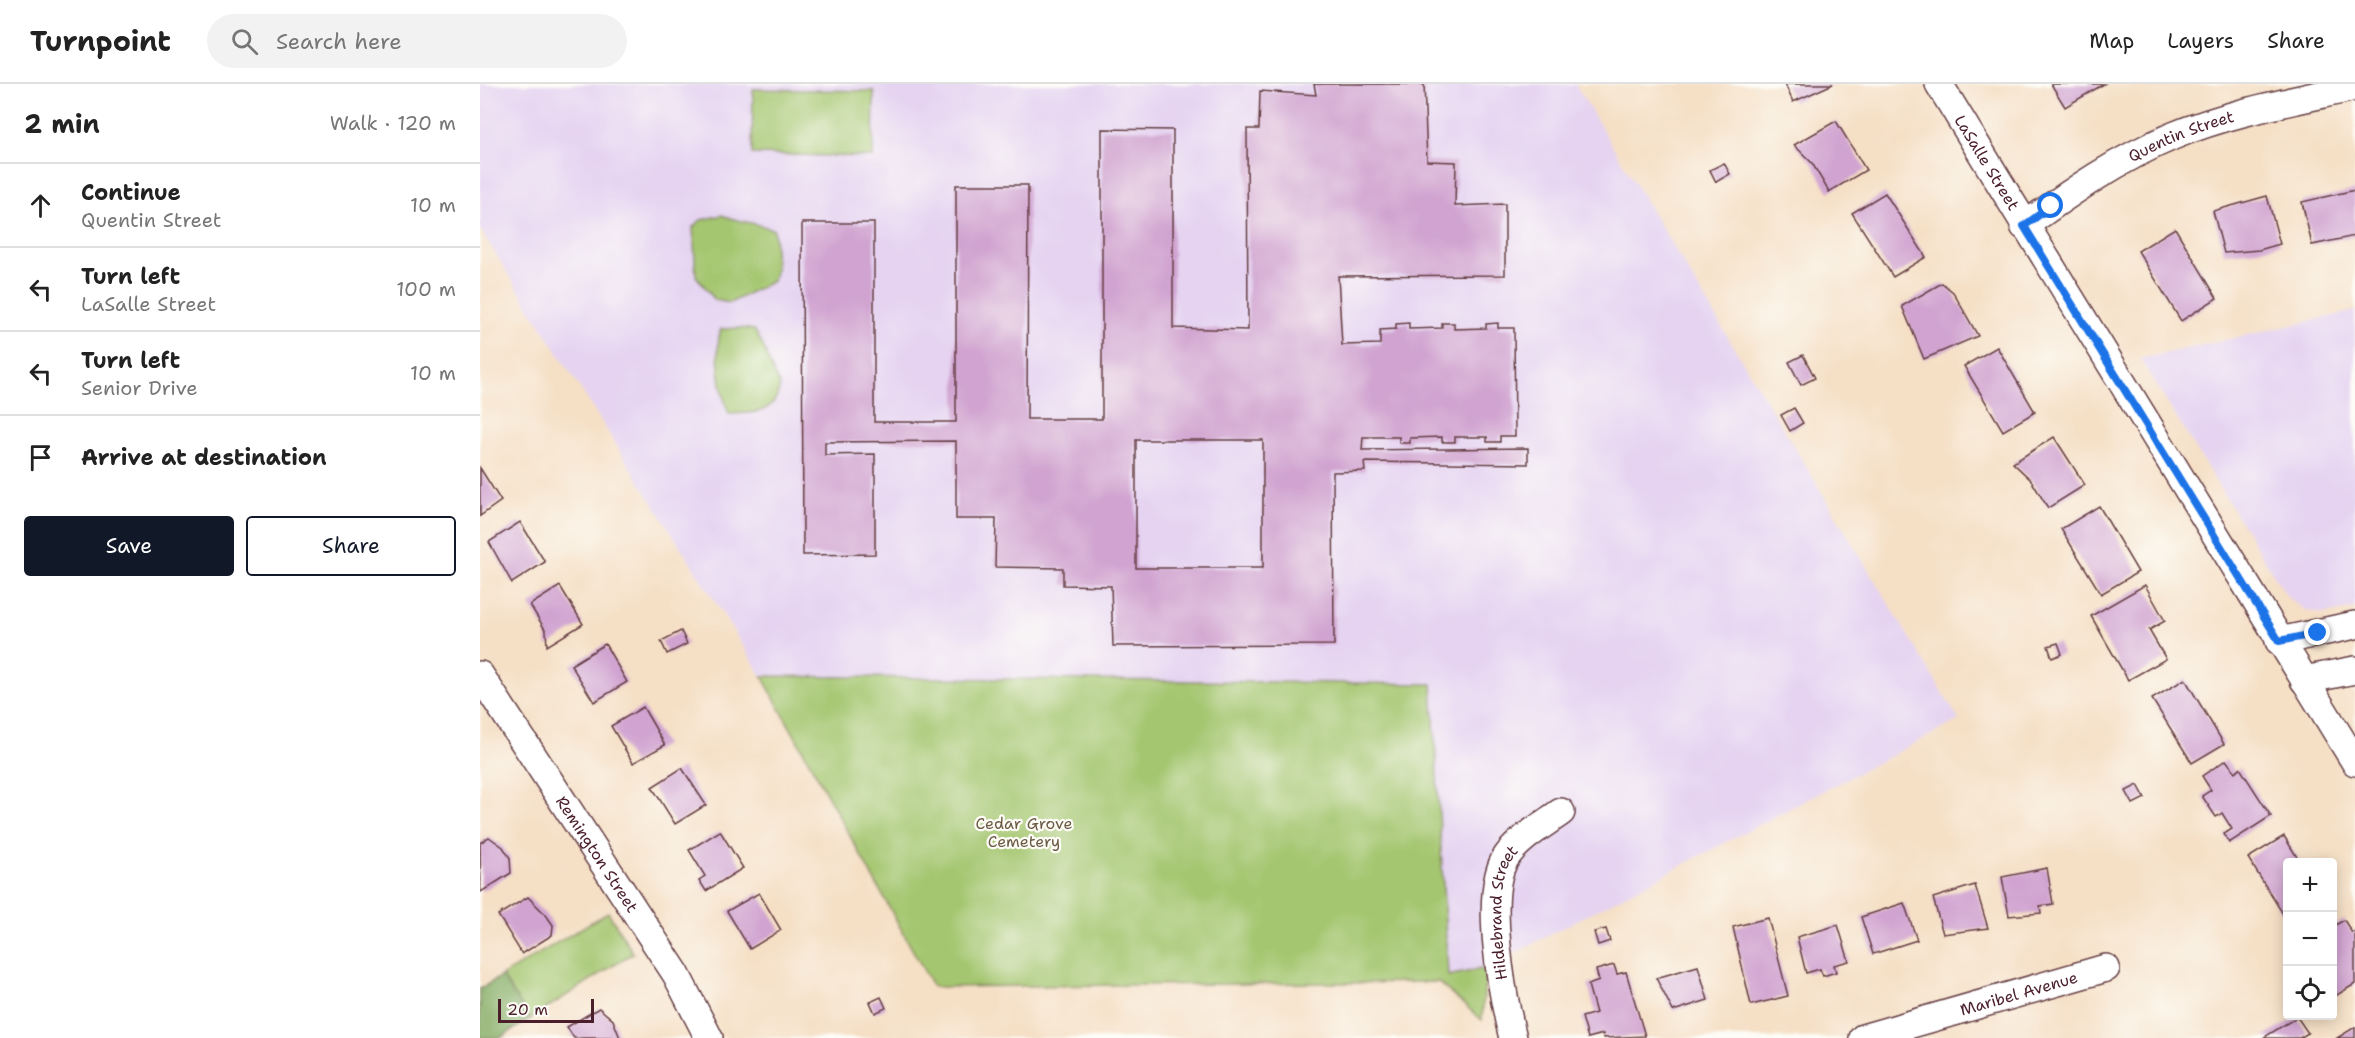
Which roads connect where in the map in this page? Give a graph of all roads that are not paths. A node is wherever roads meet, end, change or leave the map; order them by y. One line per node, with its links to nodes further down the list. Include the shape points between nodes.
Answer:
1 (1939, 84): 3 (street, LaSalle Street)
2 (2355, 87): 3 (street, Quentin Street, via 2282,103 2172,137 2108,168)
3 (2024, 226): 5 (street, LaSalle Street)
4 (2355, 625): 5 (street)
5 (2279, 641): 8 (street, LaSalle Street)
6 (2355, 669): 8 (street)
7 (480, 675): 12 (street, Remington Street, via 676,974)
8 (2304, 680): 9 (street, LaSalle Street)
9 (2355, 762)
10 (1561, 812): 13 (street, Hildebrand Street, via 1518,844 1501,866 1497,896 1499,963)
11 (2106, 968): 14 (street, Maribel Avenue)
12 (709, 1038)
13 (1513, 1038)
14 (1863, 1038)

